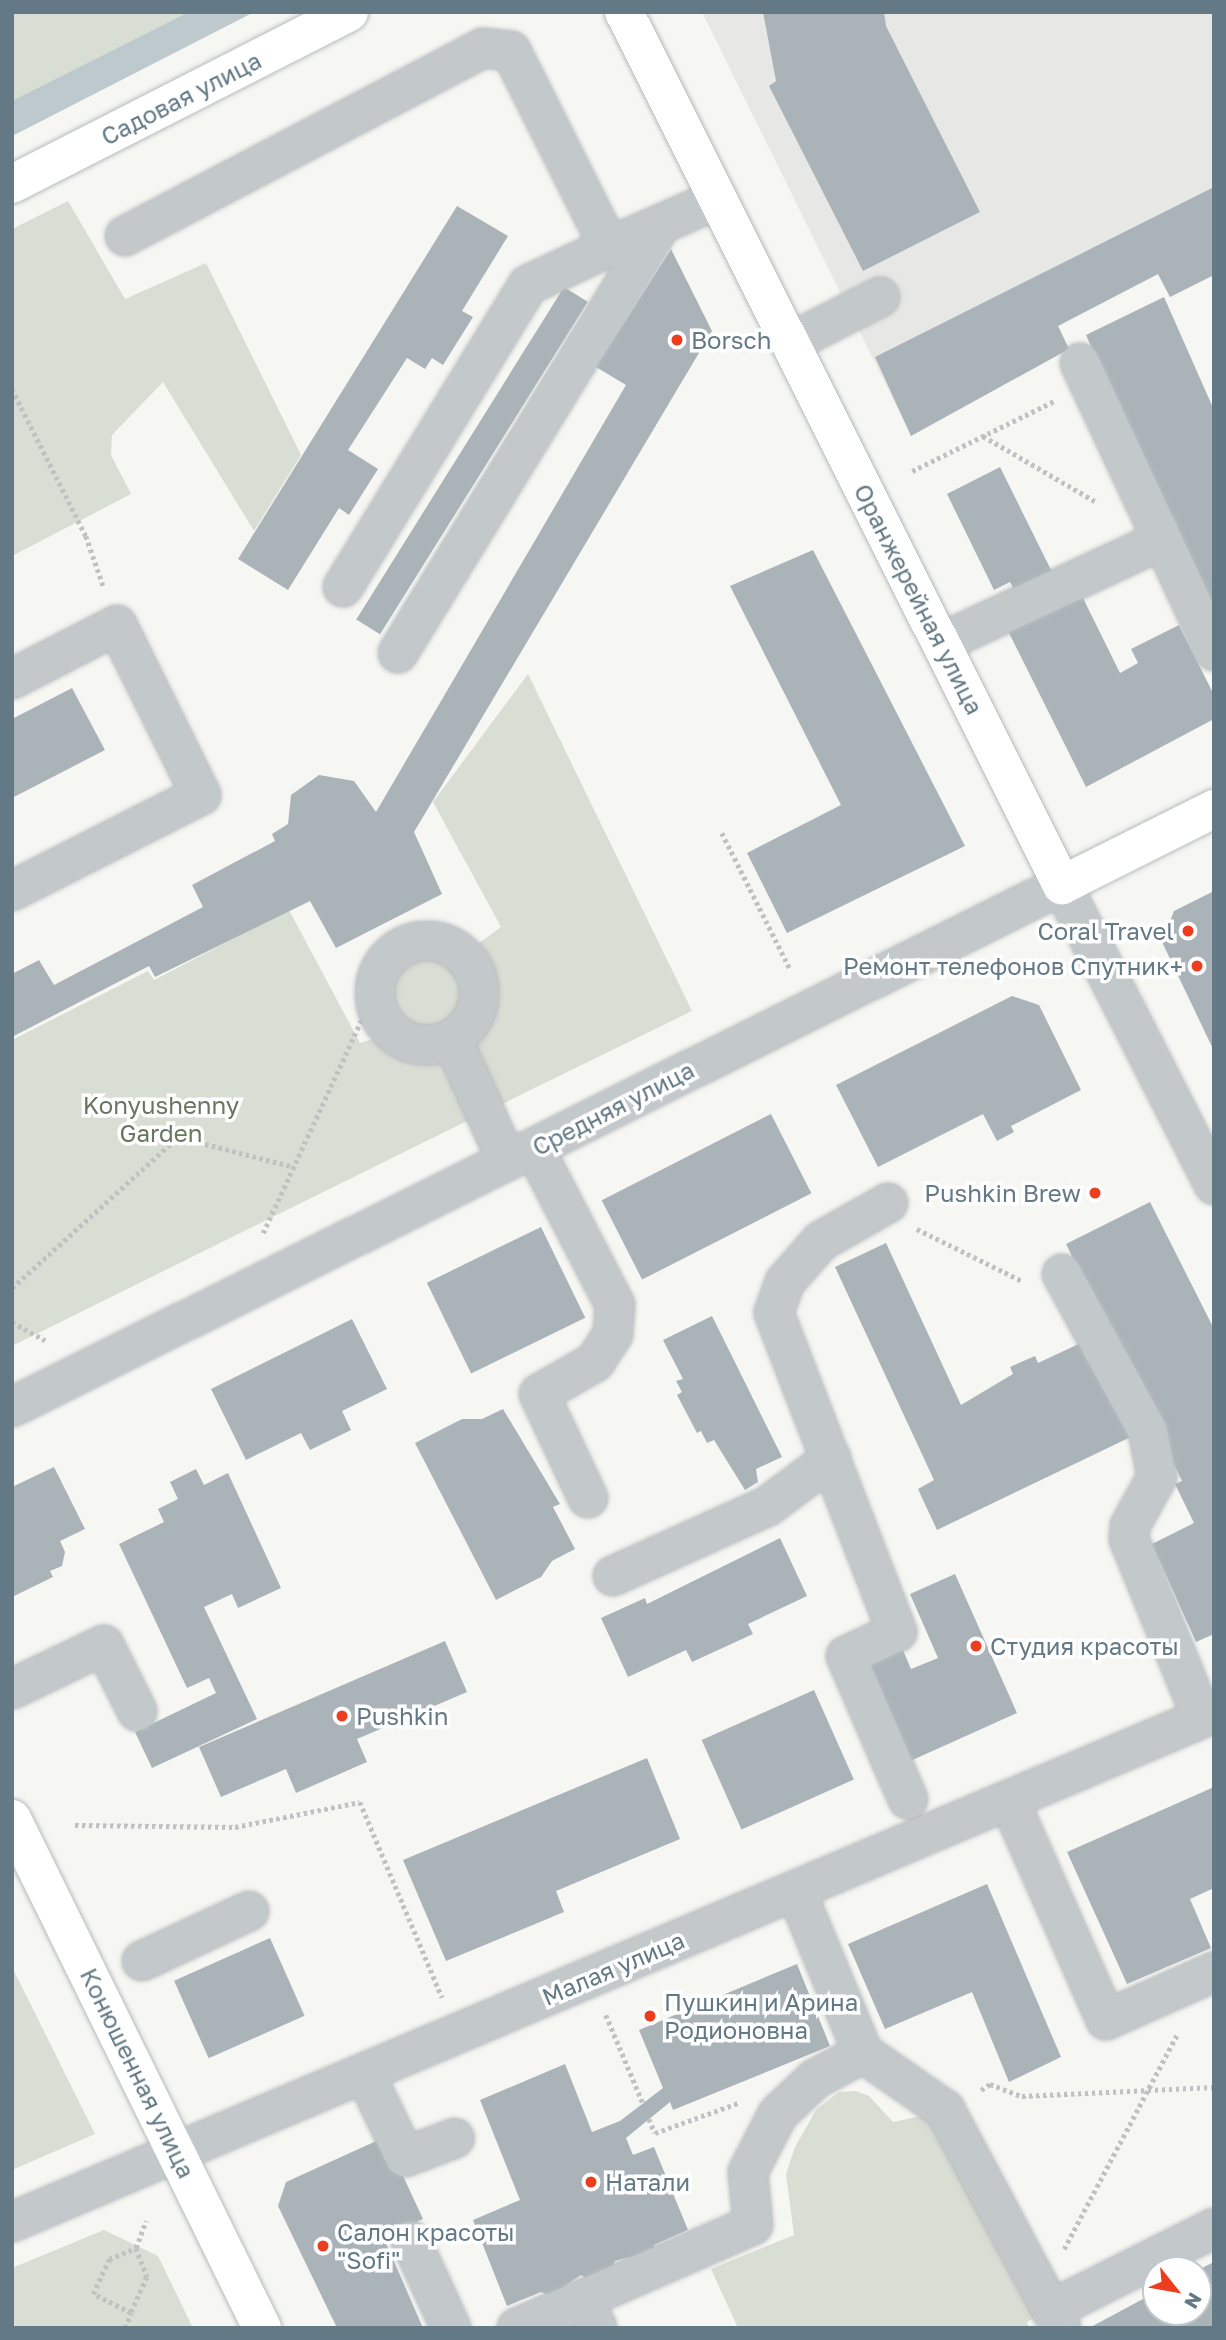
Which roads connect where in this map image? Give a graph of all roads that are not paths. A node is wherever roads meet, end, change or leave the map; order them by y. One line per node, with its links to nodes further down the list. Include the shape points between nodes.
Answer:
1 (349, 12): 3 (main road, Садовая улица)
2 (624, 12): 4 (main road, Оранжерейная улица)
3 (12, 184)
4 (718, 199): 5 (street); 9 (main road, Оранжерейная улица)
5 (660, 226): 7 (street); 15 (street)
6 (125, 236): 7 (street, via 483,48 511,51)
7 (608, 247): 12 (street, via 528,285)
8 (880, 297): 9 (street)
9 (790, 342): 13 (main road, Оранжерейная улица)
10 (1085, 373): 11 (street)
11 (1163, 540): 13 (street); 14 (street)
12 (343, 587)
13 (941, 643): 18 (main road, Оранжерейная улица)
14 (1214, 651)
15 (398, 653)
16 (12, 679): 19 (street, via 117,625 201,795)
17 (1214, 809): 18 (main road, Средняя улица)
18 (1062, 884): 21 (street, Средняя улица); 22 (street, Оранжерейная улица)
19 (12, 891)
20 (452, 1039): 20 (street, via 423,1045 407,1041 388,1027 377,1006 380,972 404,946 421,941 455,949 468,961 479,994 467,1027); 21 (street)
21 (521, 1154): 25 (street, Средняя улица); 27 (street, via 615,1305 613,1334 595,1363 539,1394)
22 (1209, 1164)
23 (883, 1207): 26 (street, via 821,1241 785,1282 774,1313)
24 (1062, 1273): 31 (street, via 1148,1432 1157,1477 1130,1526 1129,1539)
25 (12, 1407)
26 (831, 1459): 28 (street, via 768,1506); 32 (street, via 897,1632 846,1656)
27 (588, 1498)
28 (613, 1576)
29 (12, 1689): 30 (street, via 104,1645)
30 (137, 1711)
31 (1208, 1715): 33 (street, Малая улица)
32 (908, 1799)
33 (1009, 1800): 35 (street, Малая улица); 38 (street, via 1105,2020)
34 (12, 1819): 42 (main road, Конюшенная улица)
35 (796, 1891): 39 (street); 40 (street, Малая улица)
36 (249, 1911): 37 (street)
37 (142, 1961)
38 (1211, 1973)
39 (863, 2053): 46 (street, via 945,2110); 47 (street, via 815,2079 773,2122 748,2172 753,2225)
40 (365, 2074): 41 (street, via 405,2157); 42 (street, Малая улица)
41 (455, 2138)
42 (177, 2154): 43 (street, Малая улица); 48 (main road, Конюшенная улица)
43 (12, 2222)
44 (1214, 2228): 46 (street)
45 (411, 2241): 49 (street)
46 (1051, 2310)
47 (590, 2313): 50 (street)
48 (262, 2328)
49 (451, 2328)
50 (516, 2328)

